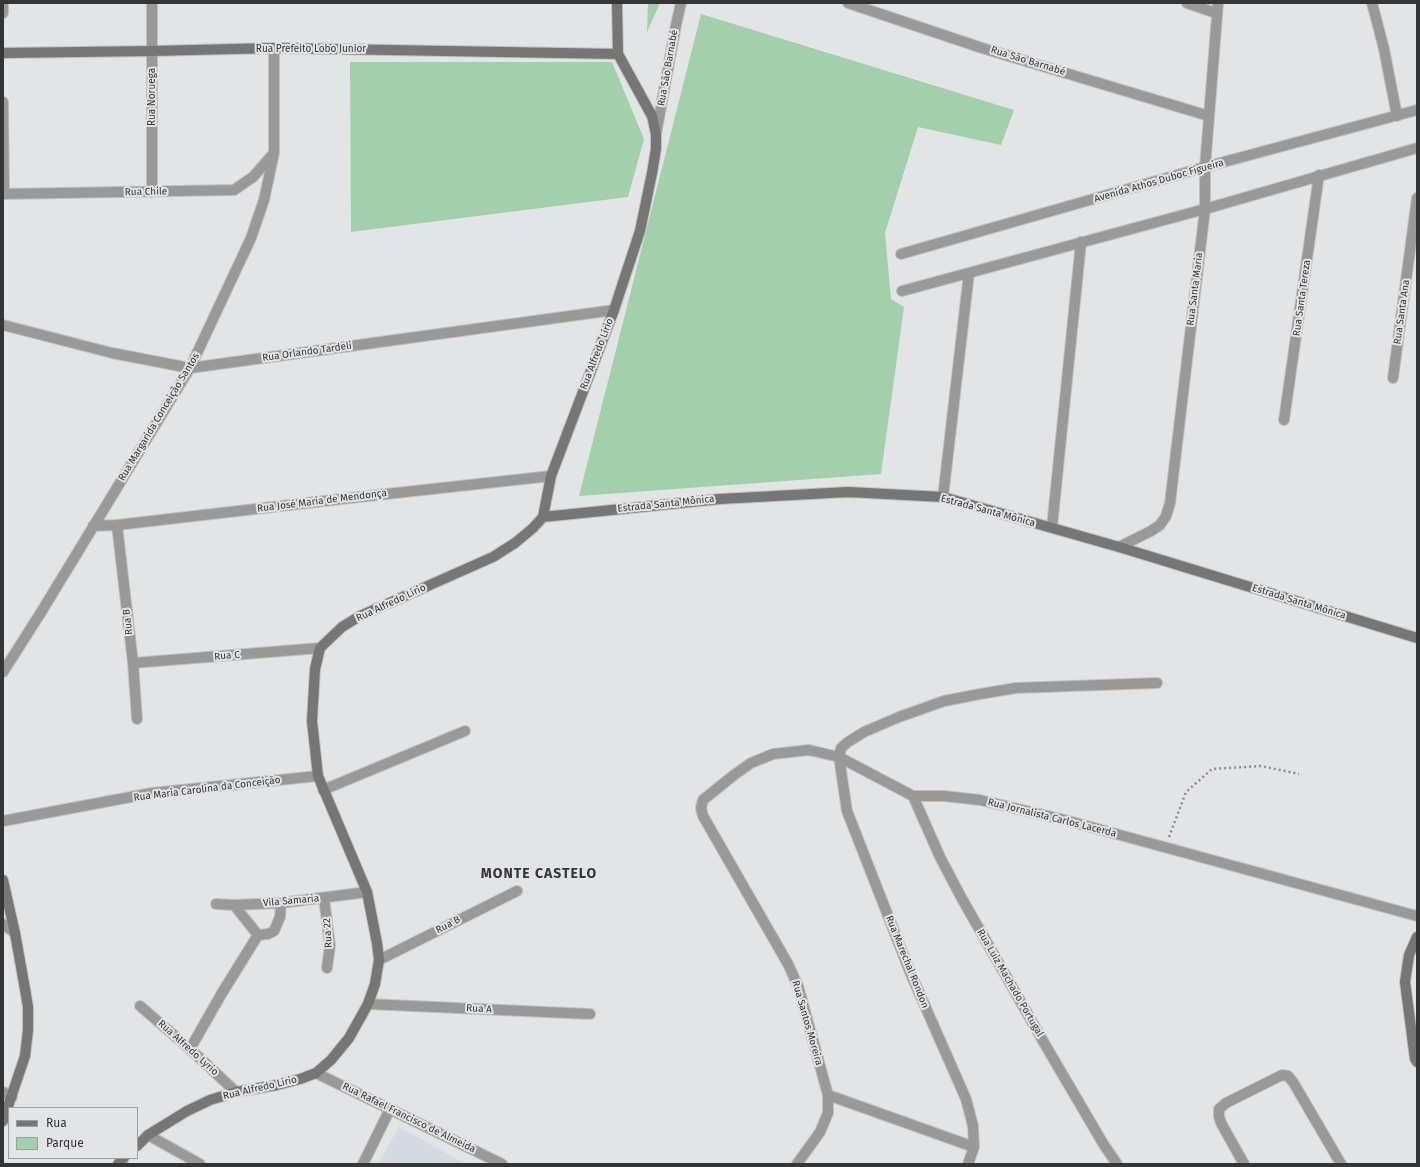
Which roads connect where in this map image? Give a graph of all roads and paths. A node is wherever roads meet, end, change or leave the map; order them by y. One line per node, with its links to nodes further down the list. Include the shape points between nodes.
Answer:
1 (3, 3): 9 (street)
2 (152, 3): 11 (street, Rua Noruega)
3 (616, 3): 13 (main road)
4 (681, 3): 18 (street, Rua São Barnabé)
5 (848, 3): 16 (street, Rua São Barnabé, via 982,48)
6 (1187, 3): 8 (street)
7 (1372, 3): 17 (street)
8 (1217, 8): 16 (street, Rua Santa Maria)
9 (3, 13)
10 (274, 48): 11 (main road, Rua Prefeito Lobo Junior); 13 (main road, Rua Prefeito Lobo Junior); 20 (street, Rua Margarida Conceição Santos)
11 (152, 51): 12 (main road, Rua Prefeito Lobo Junior); 23 (street, Rua Noruega)
12 (3, 52)
13 (618, 54): 18 (main road, Rua Alfredo Lírio, via 652,116)
14 (3, 102): 24 (street)
15 (1417, 110): 17 (street, Avenida Athos Duboc Figueira)
16 (1209, 116): 21 (street, Rua Santa Maria)
17 (1397, 116): 21 (street, Avenida Athos Duboc Figueira)
18 (656, 134): 31 (main road, Rua Alfredo Lírio, via 652,173 640,231)
19 (1417, 148): 22 (street)
20 (274, 153): 23 (street, Rua Chile, via 253,177 234,190); 33 (street, Rua Margarida Conceição Santos, via 264,200 251,238)
21 (1205, 167): 26 (street, Rua Santa Maria); 28 (street, Avenida Athos Duboc Figueira)
22 (1320, 175): 26 (street); 35 (street, Rua Santa Tereza)
23 (152, 192): 24 (street, Rua Chile)
24 (3, 194)
25 (1417, 198): 34 (street, Rua Santa Ana)
26 (1204, 209): 27 (street); 42 (street, Rua Santa Maria, via 1170,503 1160,525)
27 (1081, 242): 29 (street); 41 (street)
28 (901, 254)
29 (969, 273): 30 (street); 37 (street)
30 (902, 291)
31 (614, 310): 33 (street, Rua Orlando Tardeli); 36 (main road, Rua Alfredo Lírio)
32 (3, 325): 33 (street, Rua Orlando Tardeli, via 112,353)
33 (190, 368): 40 (street, Rua Margarida Conceição Santos)
34 (1393, 378)
35 (1284, 420)
36 (551, 476): 38 (main road, Rua Alfredo Lírio); 39 (street, Rua José Maria de Mendonça)
37 (943, 497): 38 (main road, Estrada Santa Mônica, via 825,493 720,499); 41 (main road, Estrada Santa Mônica)
38 (543, 517): 44 (main road, Rua Alfredo Lírio, via 515,543 493,557 360,616)
39 (118, 525): 40 (street, Rua José Maria de Mendonça); 45 (street, Rua B)
40 (93, 526): 46 (street, Rua Margarida Conceição Santos)
41 (1052, 527): 42 (main road, Estrada Santa Mônica)
42 (1119, 547): 43 (main road, Estrada Santa Mônica)
43 (1417, 638)
44 (320, 648): 45 (street, Rua C); 52 (main road, Rua Alfredo Lírio, via 315,669 312,721)
45 (133, 663): 48 (street, Rua B)
46 (3, 672)
47 (1157, 683): 50 (street, via 1016,688 944,701 864,732 844,745)
48 (137, 719)
49 (465, 731): 53 (street)
50 (839, 758): 54 (street, Rua Jornalista Carlos Lacerda); 55 (street, Rua Jornalista Carlos Lacerda, via 809,750 773,754 734,775); 85 (street, Rua Marechal Rondon, via 847,811 910,972 966,1100 973,1126)
51 (1299, 774): 57 (path, via 1261,766 1212,769 1186,792)
52 (318, 776): 53 (main road, Rua Alfredo Lírio); 56 (street, Rua Maria Carolina da Conceição, via 152,793)
53 (323, 790): 60 (main road, Rua Alfredo Lírio)
54 (913, 796): 57 (street, Rua Jornalista Carlos Lacerda, via 980,800); 91 (street, Rua Luiz Machado Portugal, via 964,904)
55 (703, 800): 79 (street, Rua Santos Moreira, via 703,816 788,964 798,986)
56 (3, 821)
57 (1166, 847): 65 (street, Rua Jornalista Carlos Lacerda)
58 (3, 880): 67 (main road)
59 (517, 891): 70 (street, Rua B)
60 (367, 892): 61 (street, Vila Samaria); 70 (main road, Rua Alfredo Lírio)
61 (324, 898): 62 (street, Vila Samaria); 71 (street, Rua 22, via 330,946)
62 (281, 903): 64 (street, Vila Samaria); 68 (street, via 280,917 274,931)
63 (216, 904): 64 (street, Vila Samaria)
64 (234, 905): 68 (street)
65 (1417, 916)
66 (3, 924): 67 (street)
67 (16, 933): 80 (main road, via 28,1007 28,1030 25,1056)
68 (258, 935): 75 (street)
69 (1417, 937): 76 (main road, via 1409,955 1404,982)
70 (379, 960): 72 (main road, Rua Alfredo Lírio)
71 (326, 968)
72 (368, 1004): 74 (street, Rua A); 77 (main road, Rua Alfredo Lírio, via 349,1038 331,1060)
73 (140, 1006): 75 (street, Rua Alfredo Lyrio)
74 (590, 1014)
75 (190, 1049): 78 (street, Rua Alfredo Lyrio)
76 (1417, 1062)
77 (316, 1072): 78 (main road, Rua Alfredo Lírio, via 277,1085); 81 (street, Rua Rafael Francisco de Almeida)
78 (236, 1092): 83 (main road, Rua Alfredo Lírio, via 187,1111)
79 (828, 1094): 85 (street); 89 (street, Rua Santos Moreira, via 828,1113 820,1132)
80 (7, 1095): 82 (main road)
81 (390, 1109): 87 (street); 88 (street, Rua Rafael Francisco de Almeida)
82 (3, 1121)
83 (148, 1136): 84 (main road, Rua Alfredo Lírio); 86 (street)
84 (138, 1145)
85 (974, 1147): 90 (street, Rua Marechal Rondon)
86 (200, 1164)
87 (362, 1164)
88 (502, 1164)
89 (797, 1164)
90 (968, 1164)
91 (1117, 1164)
92 (1244, 1164): 93 (street, via 1221,1123 1219,1109 1282,1075 1288,1076 1293,1082)
93 (1341, 1164)

